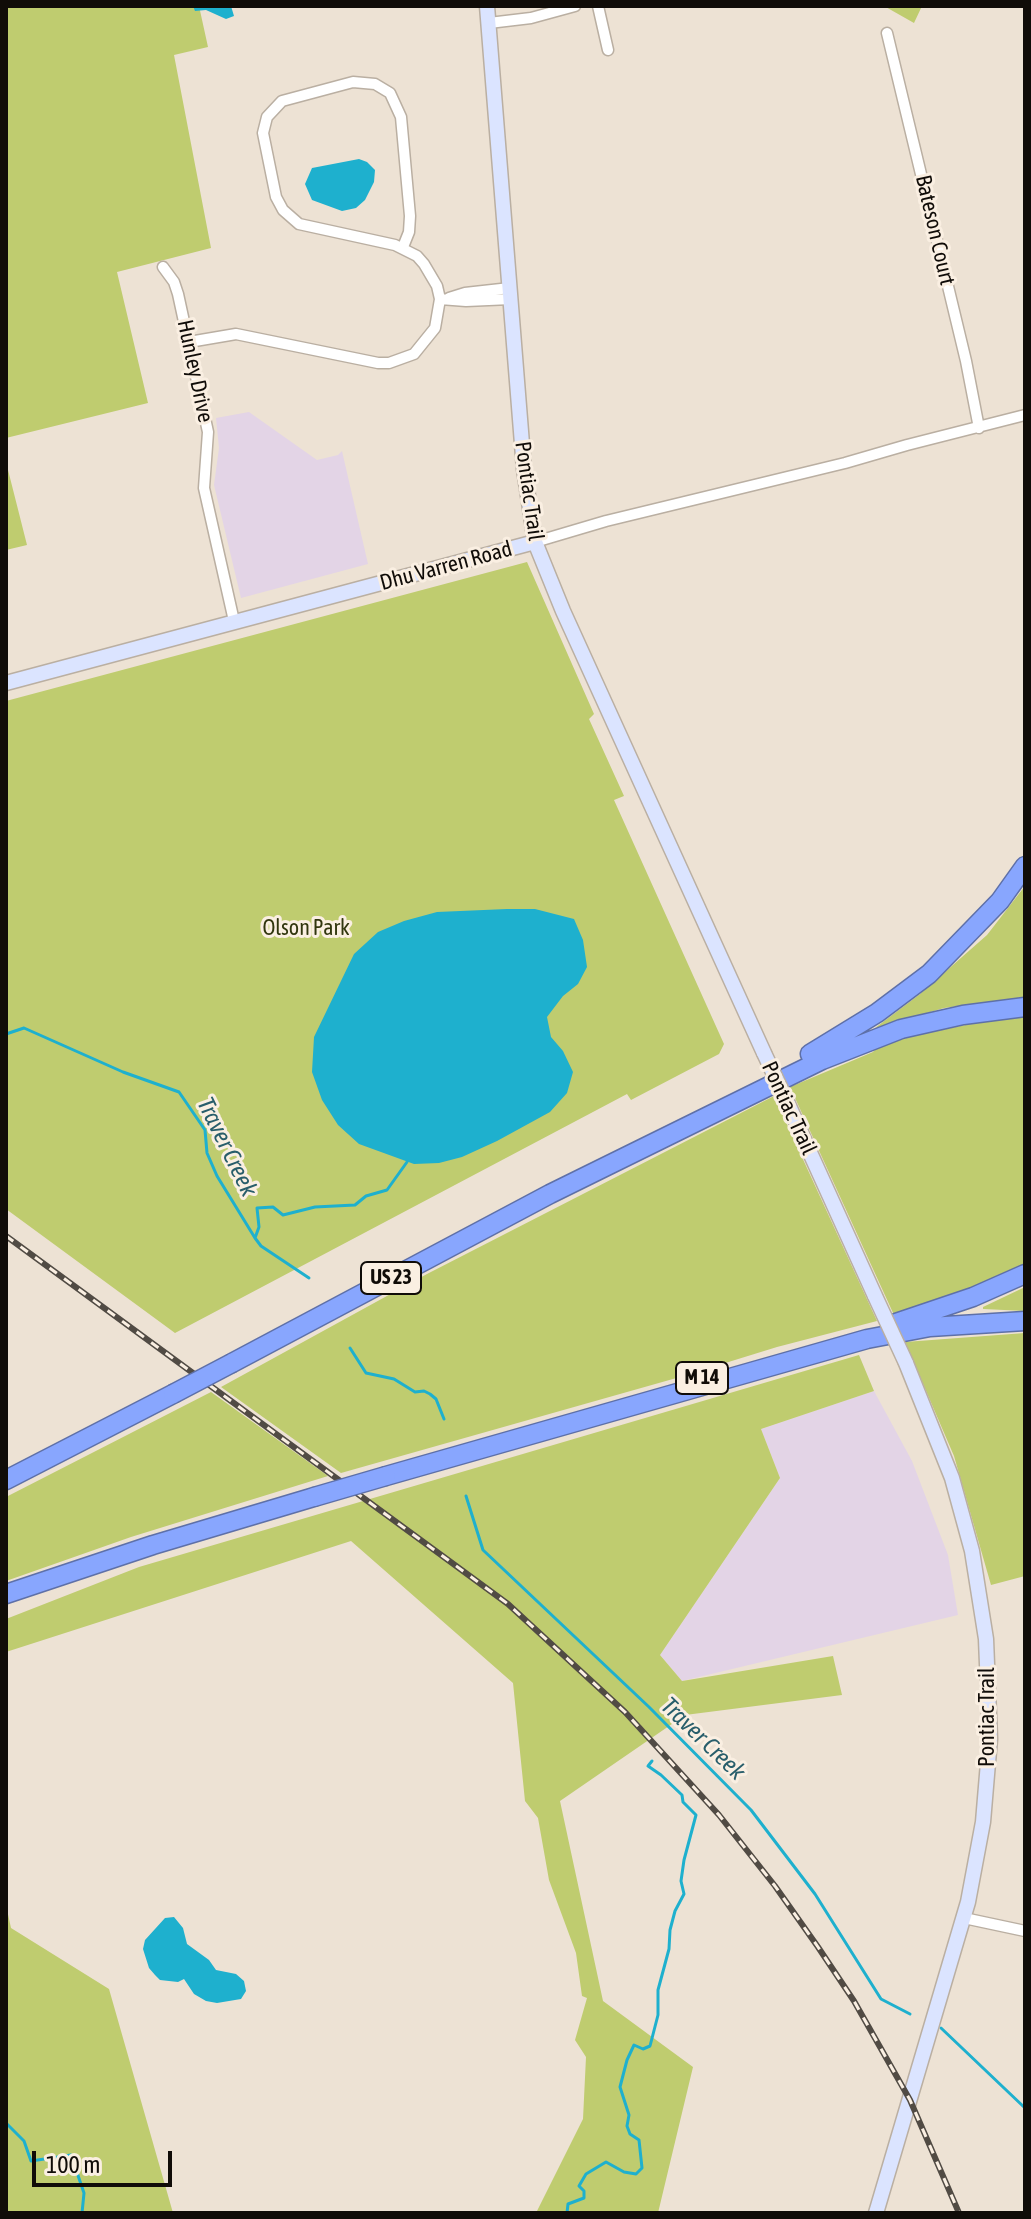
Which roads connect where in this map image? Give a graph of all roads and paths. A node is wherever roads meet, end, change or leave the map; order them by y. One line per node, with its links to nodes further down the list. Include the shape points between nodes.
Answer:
1 (487, 6): 4 (main road, Pontiac Trail)
2 (575, 6): 4 (street)
3 (598, 6): 6 (street)
4 (489, 23): 9 (main road, Pontiac Trail)
5 (887, 33): 13 (street, Bateson Court)
6 (608, 50)
7 (403, 247): 7 (street, via 290,218 276,197 263,133 275,107 353,82 375,84 390,93 401,117 410,216); 10 (street, via 424,264)
8 (163, 267): 11 (street, Hunley Drive, via 178,294)
9 (510, 293): 10 (street); 14 (main road, Pontiac Trail)
10 (444, 299): 11 (street, via 430,338 398,362 378,363 236,334)
11 (189, 342): 15 (street, Hunley Drive, via 208,432 204,488)
12 (1025, 415): 13 (street, Dhu Varren Road)
13 (979, 428): 14 (street, Dhu Varren Road)
14 (535, 542): 15 (main road, Dhu Varren Road); 25 (main road, Pontiac Trail, bridge, via 906,1363 960,1505 986,1639 990,1739 976,1867)
15 (234, 621): 16 (main road, Dhu Varren Road)
16 (6, 683)
17 (1025, 866): 19 (highway, via 966,938 877,1013)
18 (1025, 1007): 19 (highway, US 23, via 947,1018 858,1044)
19 (550, 1194): 23 (highway, US 23, bridge)
20 (1025, 1274): 22 (highway, M 14, via 911,1319 657,1391)
21 (1025, 1321): 22 (highway, via 930,1327 867,1339)
22 (542, 1430): 24 (highway, bridge)
23 (6, 1480)
24 (6, 1594)
25 (964, 1918): 26 (street); 27 (main road, Pontiac Trail)
26 (1025, 1931)
27 (876, 2213)

